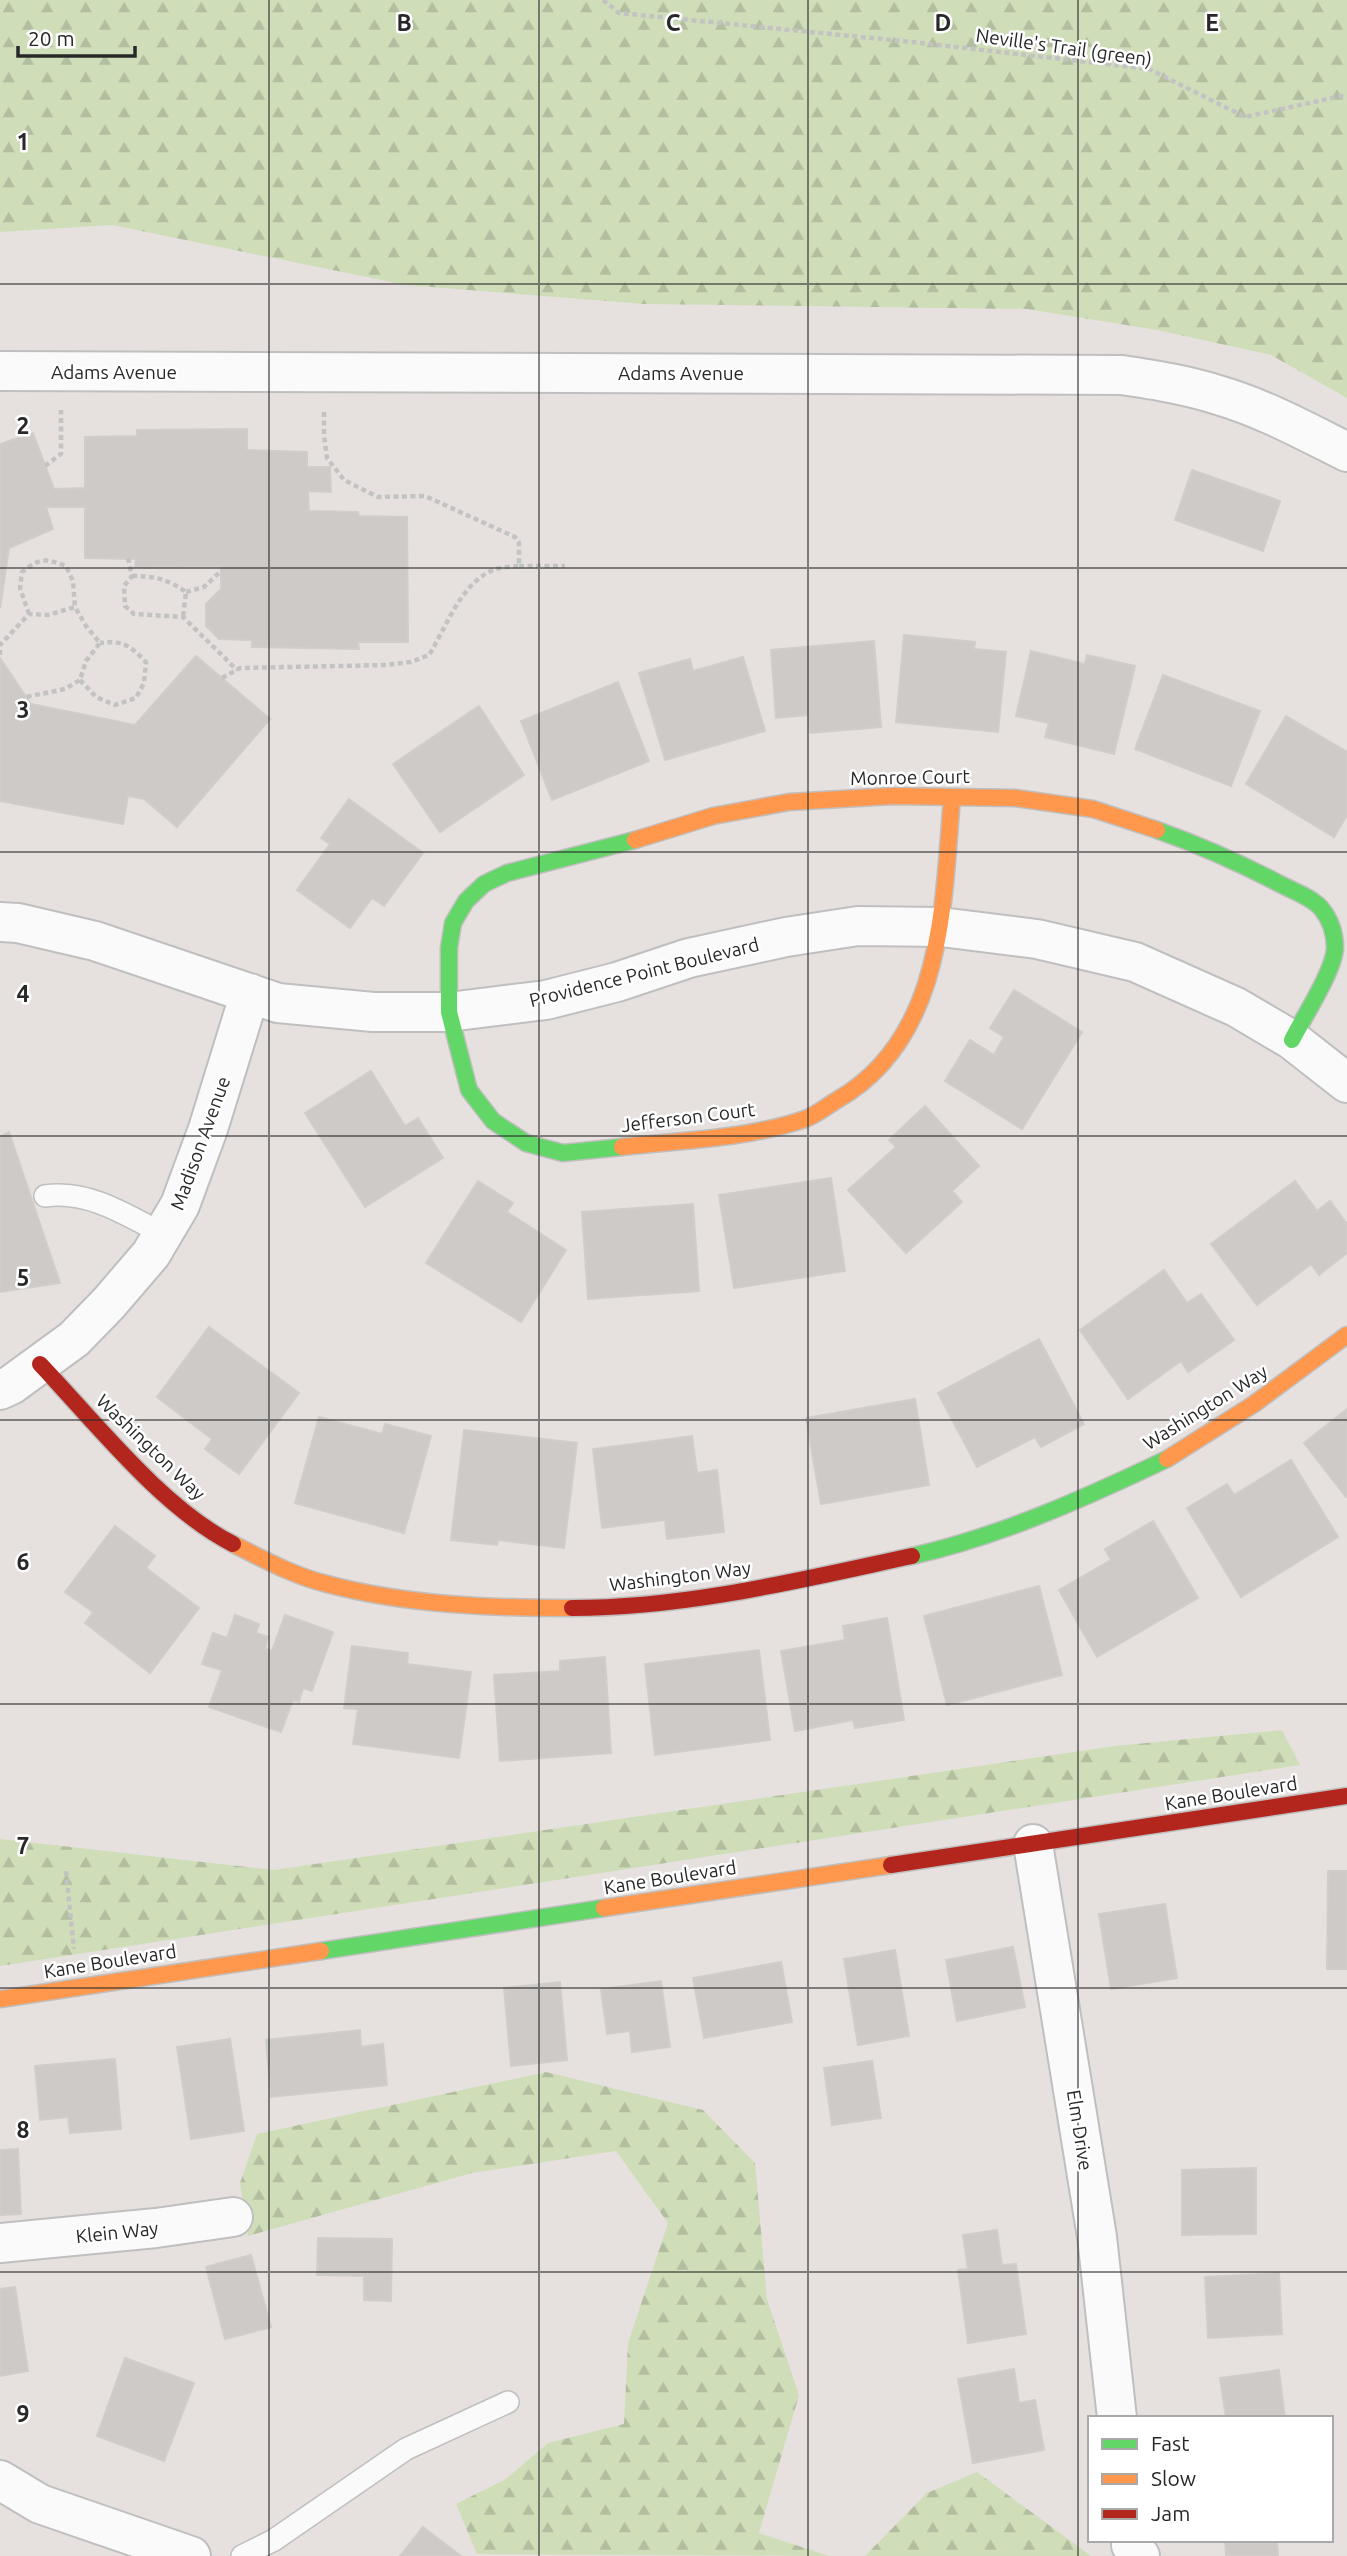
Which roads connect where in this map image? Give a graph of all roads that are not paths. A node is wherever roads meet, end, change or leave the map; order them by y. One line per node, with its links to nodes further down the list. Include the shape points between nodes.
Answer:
1 (0, 371): 2 (street, Adams Avenue, via 1122,375 1220,395)
2 (1347, 452)
3 (952, 796): 5 (street, Jefferson Court); 7 (street, Monroe Court, via 789,802 713,816 507,873 484,884 466,901 453,923); 8 (street, Monroe Court, via 1015,797 1093,809 1228,858 1308,898 1329,920 1335,950)
4 (0, 922): 6 (street, Providence Point Boulevard, via 94,941)
5 (941, 927): 7 (street, Providence Point Boulevard, via 858,926 786,937 688,958 546,1000); 7 (street, Jefferson Court, via 926,988 900,1043 859,1088 807,1118 748,1133 563,1153 526,1143 493,1121 469,1090); 8 (street, Providence Point Boulevard, via 1037,939 1135,962 1236,1007)
6 (250, 993): 7 (street, Providence Point Boulevard, via 278,1003 361,1011); 11 (street, Madison Avenue, via 208,1129 180,1205)
7 (449, 1012)
8 (1292, 1040): 9 (street, Providence Point Boulevard)
9 (1347, 1083)
10 (45, 1196): 11 (lane, via 60,1194 103,1203)
11 (163, 1234): 13 (street, Madison Avenue, via 109,1303 74,1339)
12 (1347, 1335): 13 (street, Washington Way, via 1175,1455 1081,1500 960,1545 784,1584 685,1600 584,1608 496,1608 383,1596 326,1584 280,1566 191,1517 154,1485)
13 (40, 1364): 14 (street, Madison Avenue)
14 (0, 1390)
15 (1347, 1796): 16 (street, Kane Boulevard)
16 (1033, 1844): 17 (street, Kane Boulevard); 21 (street, Elm Drive, via 1097,2236)
17 (0, 1998)
18 (233, 2217): 19 (street, Klein Way)
19 (0, 2243)
20 (508, 2402): 24 (lane, via 406,2449 274,2540)
21 (1117, 2416)
22 (0, 2480): 23 (street, via 40,2504)
23 (191, 2556)
24 (242, 2556)

